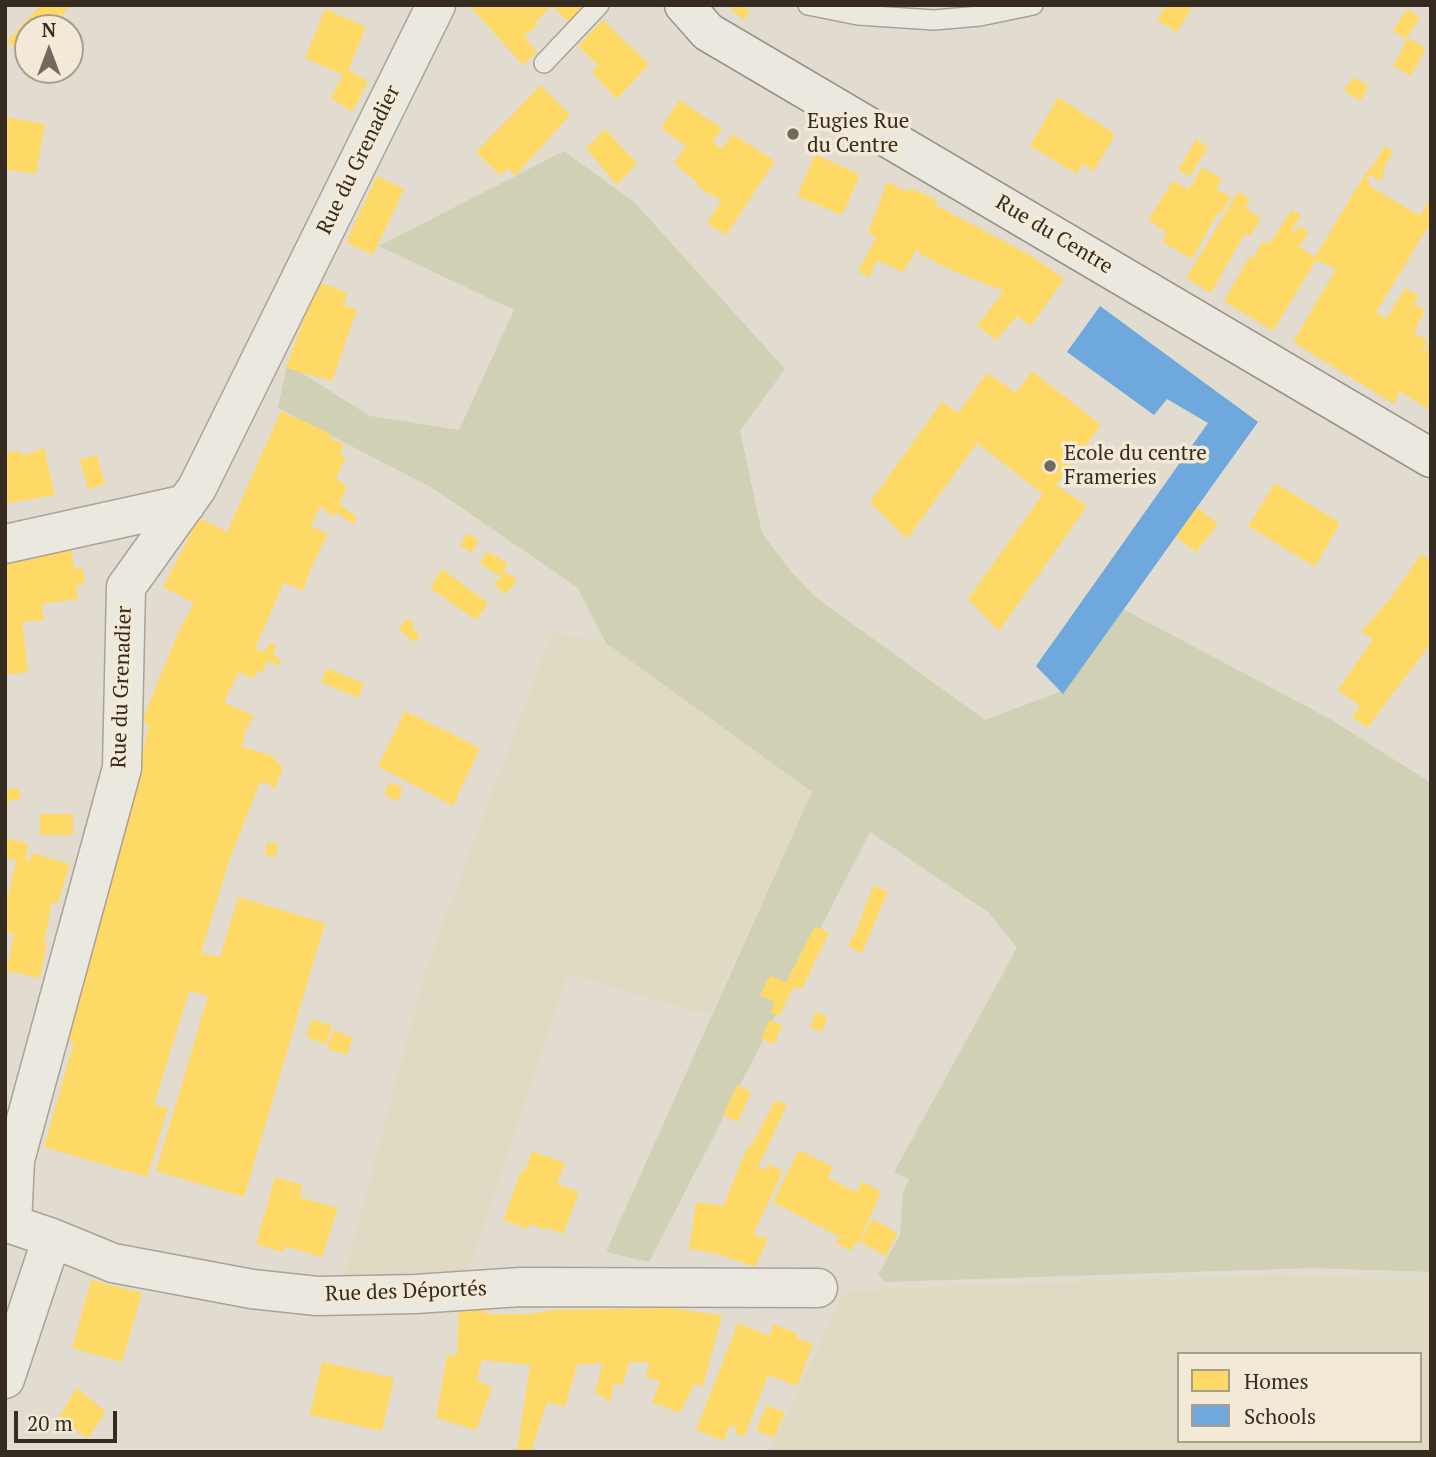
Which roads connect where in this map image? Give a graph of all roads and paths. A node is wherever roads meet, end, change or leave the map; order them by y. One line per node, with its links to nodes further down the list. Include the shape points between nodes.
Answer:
1 (436, 5): 8 (street, Rue du Grenadier)
2 (599, 5): 6 (lane)
3 (684, 5): 7 (street, Rue du Centre, via 708,32)
4 (808, 5): 5 (lane, via 858,15 934,20)
5 (1033, 5)
6 (544, 62)
7 (1431, 458)
8 (186, 504): 9 (street); 10 (street, Rue du Grenadier, via 126,587 122,768 15,1160)
9 (5, 544)
10 (9, 1223): 11 (street, Rue des Déportés)
11 (52, 1238): 12 (street, Rue des Déportés, via 113,1263 317,1296 521,1287); 13 (street)
12 (818, 1288)
13 (5, 1379)

